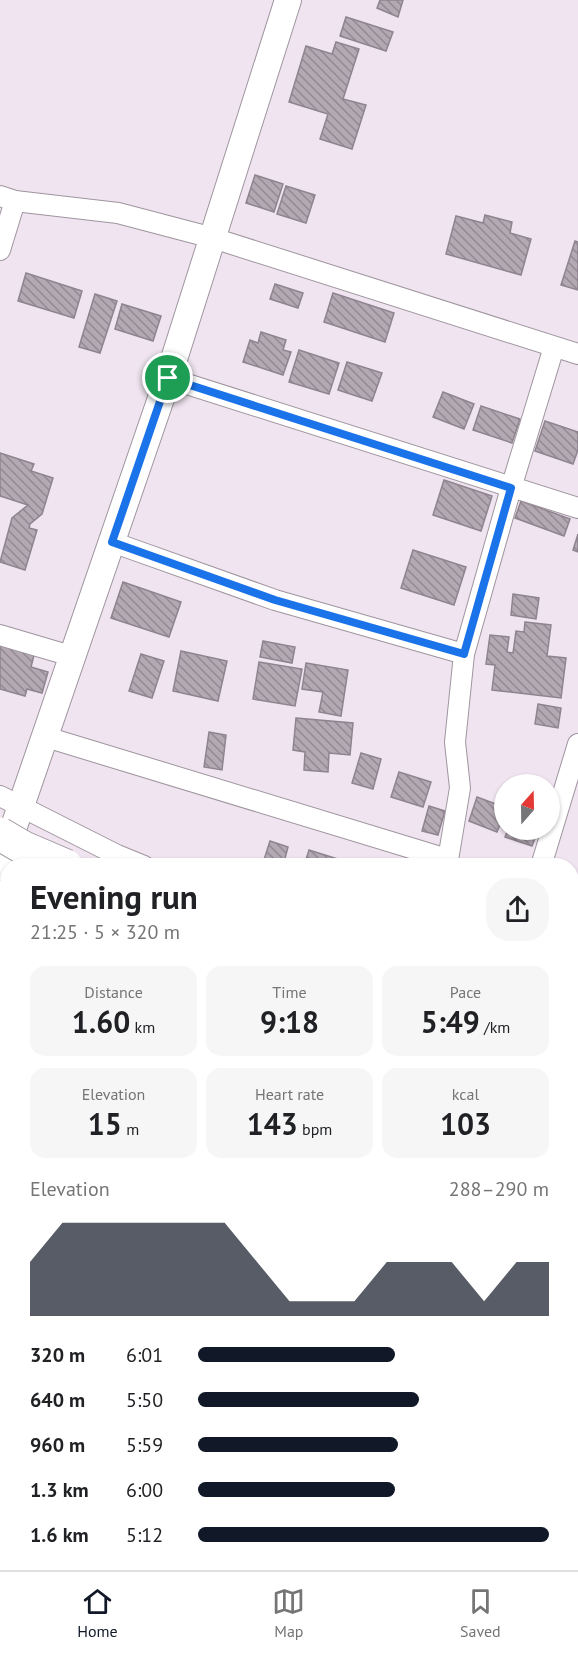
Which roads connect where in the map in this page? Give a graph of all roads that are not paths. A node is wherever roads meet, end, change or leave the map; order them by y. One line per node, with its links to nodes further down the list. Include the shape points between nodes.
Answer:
1 (288, 0): 3 (street)
2 (8, 199): 3 (street, via 118,213); 4 (street)
3 (213, 238): 5 (street); 7 (street)
4 (0, 250)
5 (554, 347): 6 (street); 8 (street)
6 (578, 354)
7 (168, 378): 8 (street); 10 (street)
8 (511, 488): 9 (street); 12 (street)
9 (578, 508)
10 (112, 542): 12 (street, via 275,600); 13 (street)
11 (0, 635): 13 (street)
12 (464, 654): 22 (street, via 455,742 460,788)
13 (71, 656): 14 (street)
14 (46, 737): 16 (street); 21 (street)
15 (578, 744): 23 (street)
16 (10, 802): 18 (street); 20 (street)
17 (0, 834): 19 (highway, bridge)
18 (1, 858)
19 (47, 858)
20 (124, 858)
21 (434, 858)
22 (448, 858)
23 (544, 858)

